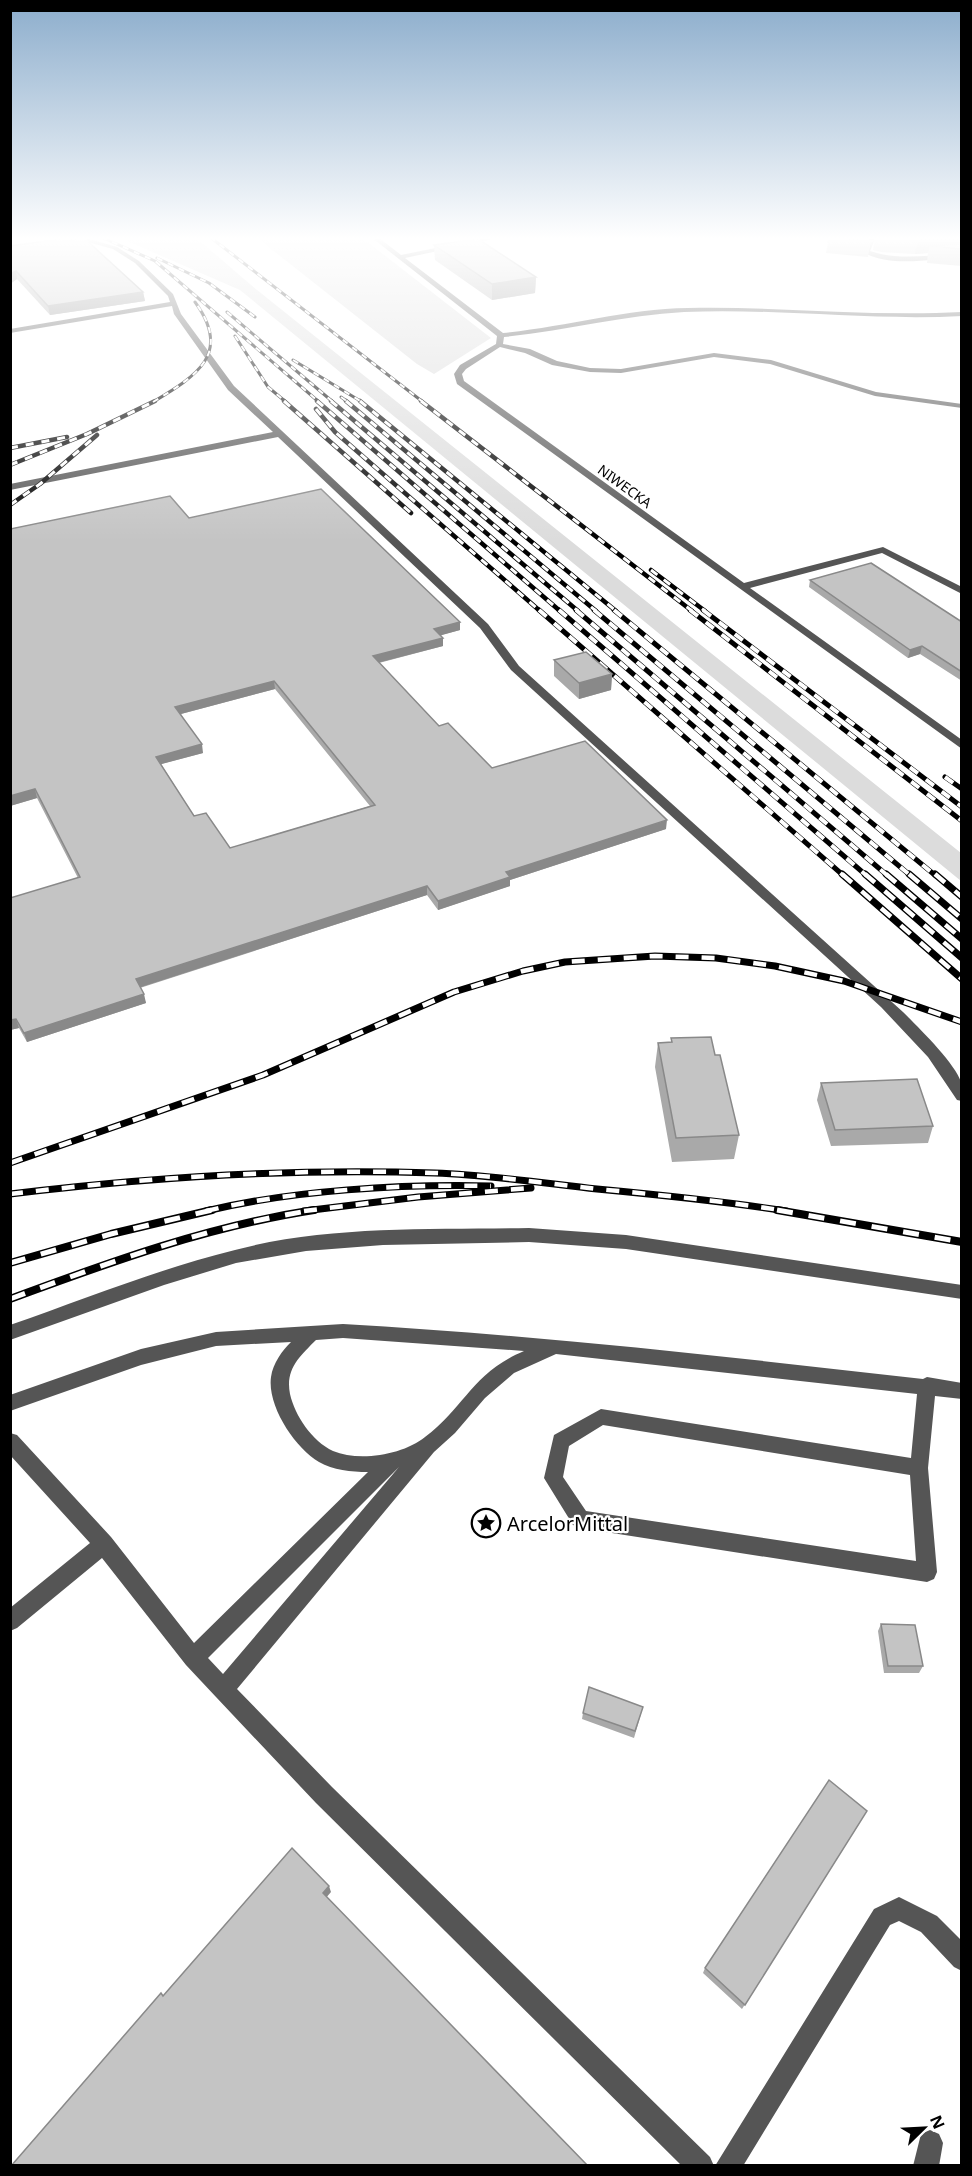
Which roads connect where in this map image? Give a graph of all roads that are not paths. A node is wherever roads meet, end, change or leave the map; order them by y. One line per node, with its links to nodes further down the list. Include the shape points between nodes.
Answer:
1 (197, 339): 5 (street, via 231,388)
2 (506, 339): 3 (street)
3 (500, 340): 4 (street, via 555,363 590,370 621,371 714,355 771,362 875,394); 7 (street, NIWECKA, via 462,367 458,374 460,382)
4 (962, 406)
5 (278, 434): 6 (street); 10 (street, via 484,626 515,668 910,1026)
6 (10, 486)
7 (742, 587): 8 (street, via 883,550); 9 (street, NIWECKA)
8 (962, 591)
9 (962, 746)
10 (962, 1096)
11 (962, 1292): 12 (street, via 626,1242 529,1235 383,1238 306,1244 236,1256)
12 (10, 1333)
13 (312, 1333): 14 (street, via 366,1332); 17 (street, via 216,1339 141,1357); 20 (street, via 284,1361 279,1389 291,1423 318,1452 351,1464)
14 (555, 1347): 15 (street); 19 (street, via 495,1376)
15 (927, 1385): 16 (street); 21 (street)
16 (962, 1391)
17 (10, 1403)
18 (10, 1441): 22 (street)
19 (430, 1444): 20 (street); 25 (street)
20 (389, 1462): 24 (street)
21 (919, 1468): 21 (street, via 927,1572 580,1519 552,1478 561,1441 601,1417)
22 (104, 1544): 23 (street); 24 (street)
23 (10, 1621)
24 (193, 1658): 25 (street)
25 (223, 1690): 27 (street, via 324,1795)
26 (962, 1959): 28 (street, via 929,1924 899,1909 882,1917)
27 (701, 2166)
28 (728, 2166)

